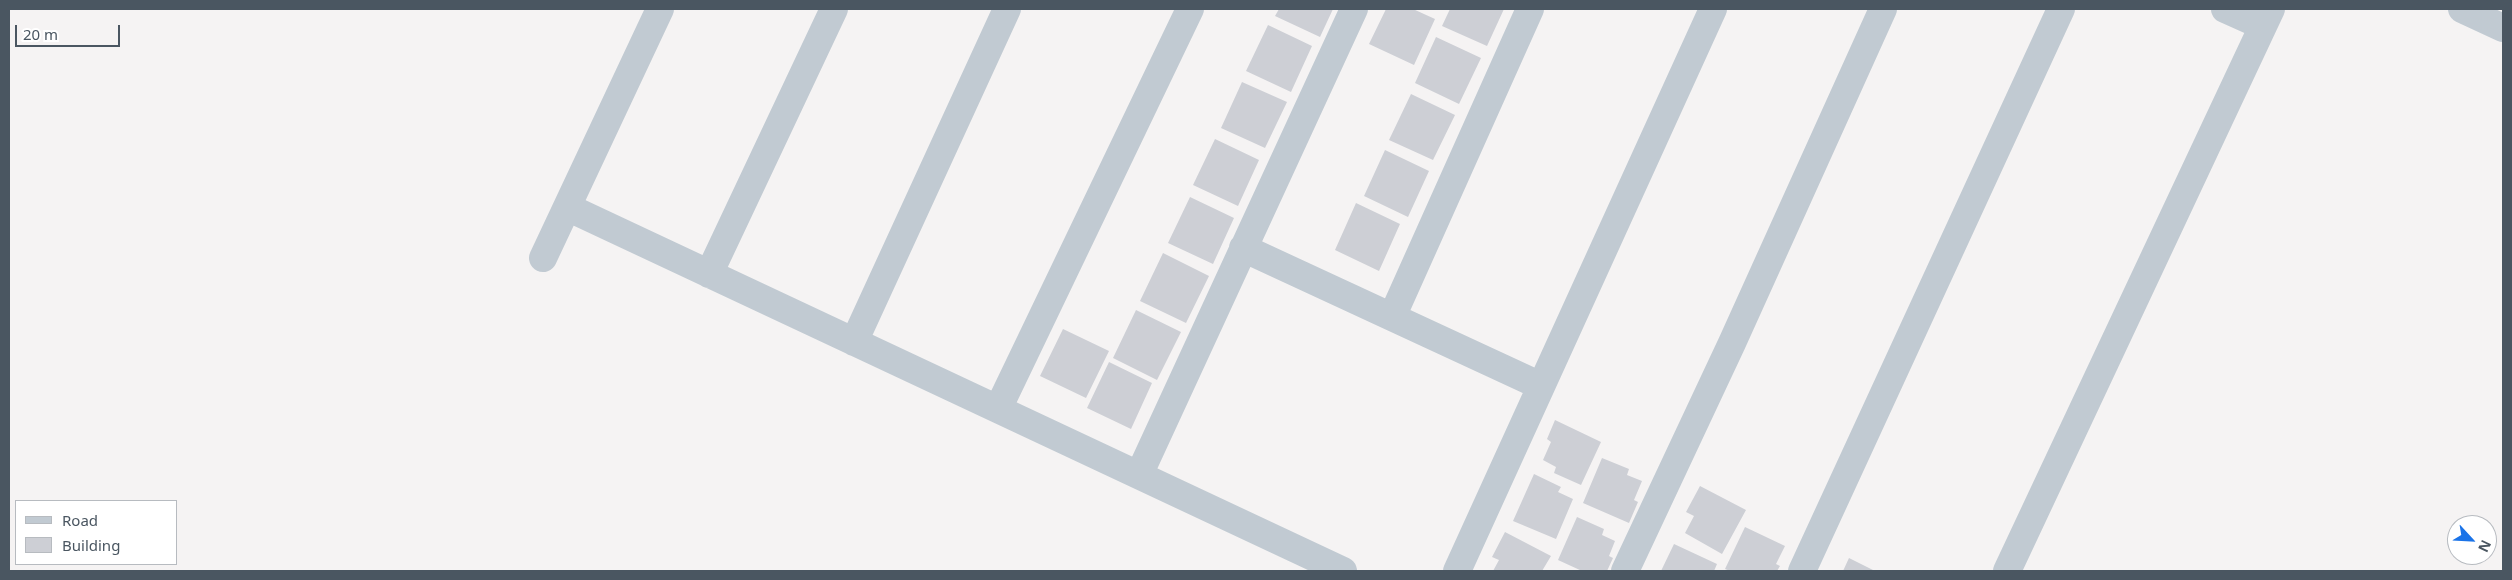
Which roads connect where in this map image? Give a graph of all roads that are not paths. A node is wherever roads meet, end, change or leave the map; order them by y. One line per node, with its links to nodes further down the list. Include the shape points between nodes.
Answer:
1 (660, 9): 14 (street)
2 (834, 9): 17 (street)
3 (1007, 9): 19 (street)
4 (1190, 9): 21 (street)
5 (1354, 9): 15 (street)
6 (1530, 9): 18 (street)
7 (1713, 9): 20 (street)
8 (1883, 9): 25 (street)
9 (2061, 9): 26 (street)
10 (2224, 9): 12 (street)
11 (2462, 9): 13 (street)
12 (2267, 17): 27 (street)
13 (2503, 28)
14 (567, 207): 16 (street); 17 (street)
15 (1243, 248): 18 (street); 22 (street)
16 (542, 258)
17 (709, 274): 19 (street)
18 (1392, 317): 20 (street)
19 (854, 342): 21 (street)
20 (1541, 386): 24 (street)
21 (998, 409): 22 (street)
22 (1139, 476): 23 (street)
23 (1343, 571)
24 (1457, 571)
25 (1625, 571)
26 (1802, 571)
27 (2007, 571)

